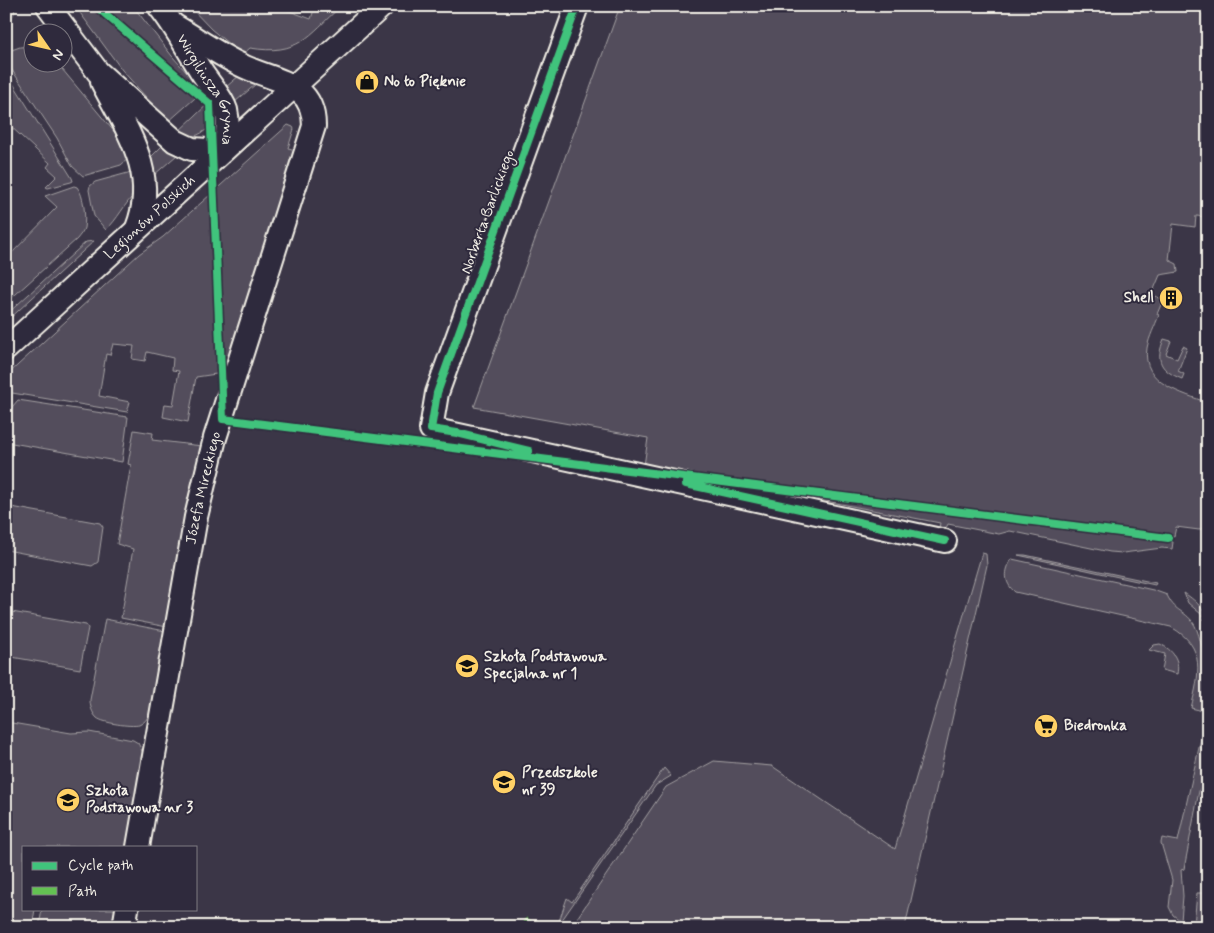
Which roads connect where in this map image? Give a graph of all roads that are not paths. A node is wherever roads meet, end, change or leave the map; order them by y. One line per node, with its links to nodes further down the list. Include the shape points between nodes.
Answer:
1 (48, 6): 6 (street, Wirgiliusza Grynia)
2 (160, 6): 5 (street, Wirgiliusza Grynia)
3 (382, 6): 7 (street, Legionów Polskich)
4 (578, 6): 11 (street, Norberta Barlickiego, via 437,393 431,429)
5 (175, 26): 7 (street, Wirgiliusza Grynia, via 241,65); 8 (street, Wirgiliusza Grynia, via 223,102 228,131)
6 (98, 72): 8 (street, Wirgiliusza Grynia, via 175,140 192,149); 9 (street, Wirgiliusza Grynia, via 143,169 144,201)
7 (293, 86): 8 (street, Legionów Polskich); 12 (street, Józefa Mireckiego, via 313,112 314,126 215,438 204,483)
8 (226, 148): 9 (street, Legionów Polskich)
9 (138, 228): 10 (street, Legionów Polskich)
10 (6, 349)
11 (944, 541)
12 (138, 846)
13 (127, 910): 14 (street)
14 (124, 927)

